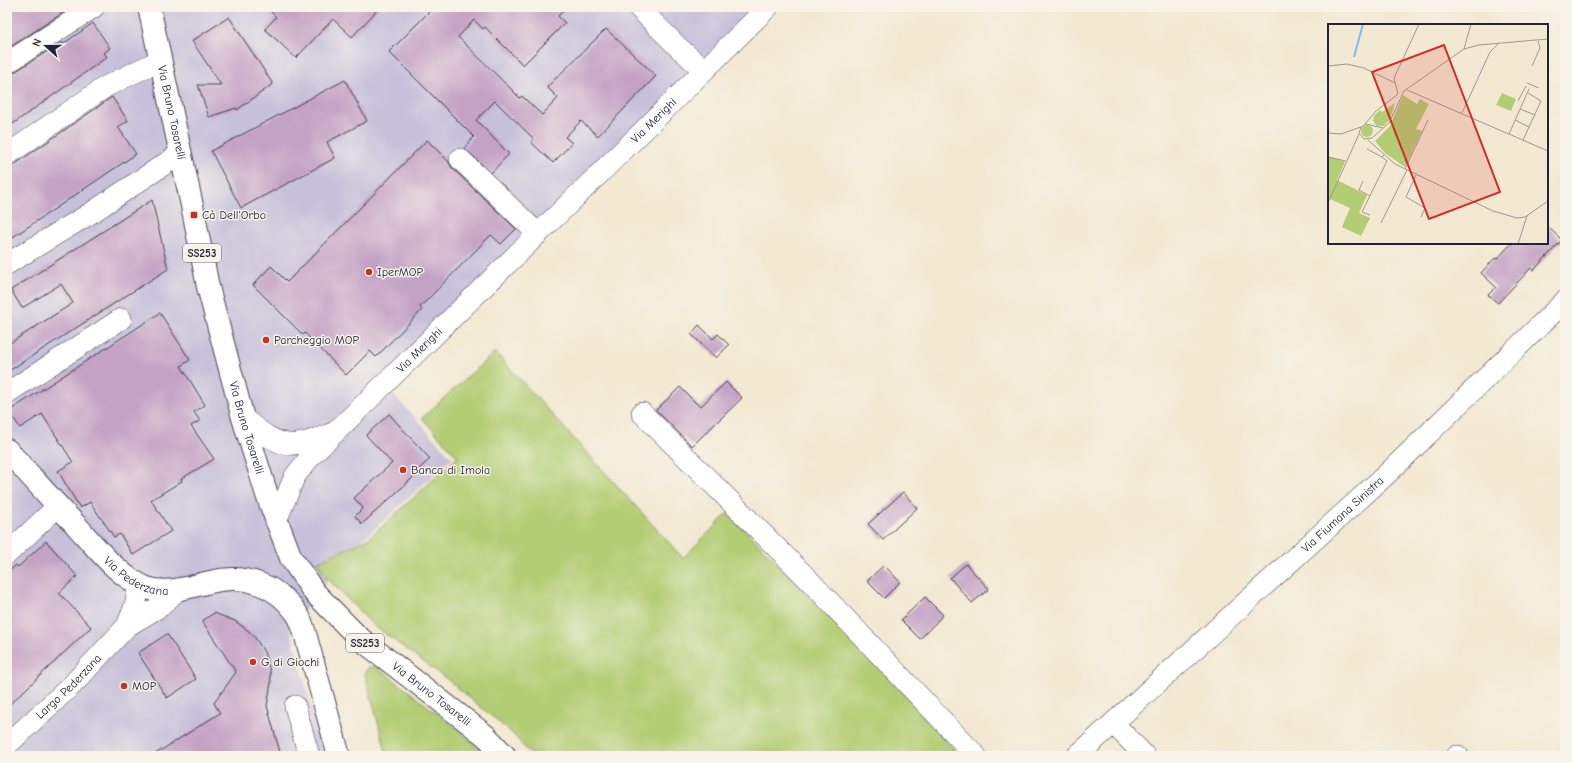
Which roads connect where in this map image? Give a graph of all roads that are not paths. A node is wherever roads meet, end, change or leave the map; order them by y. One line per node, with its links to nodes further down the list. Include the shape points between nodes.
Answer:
1 (94, 7): 6 (street)
2 (149, 7): 5 (main road, Via Bruno Tosarelli / SS253)
3 (638, 7): 7 (street)
4 (768, 7): 7 (street, Via Merighi)
5 (160, 60): 8 (main road, Via Bruno Tosarelli / SS253); 9 (street, via 105,87)
6 (7, 63)
7 (704, 70): 11 (street, Via Merighi)
8 (180, 154): 12 (street, via 91,213); 17 (main road, Via Bruno Tosarelli / SS253, via 208,287)
9 (7, 155)
10 (460, 159): 11 (street)
11 (538, 234): 18 (street, Via Merighi)
12 (7, 264)
13 (1565, 301): 27 (street, Via Fiumana Sinistra, via 1388,472)
14 (121, 319): 15 (street)
15 (7, 393)
16 (642, 413): 33 (street, via 807,578)
17 (243, 418): 18 (street, Via Merighi, via 267,436 289,445 315,440); 21 (main road, Via Bruno Tosarelli / SS253)
18 (336, 432): 21 (street, Via Merighi, via 295,476)
19 (7, 450): 20 (main road, Via Pederzana)
20 (58, 506): 22 (street); 23 (main road, Via Pederzana, via 103,555)
21 (276, 521): 32 (main road, Via Bruno Tosarelli / SS253, via 301,575 333,613 384,658 486,736)
22 (7, 554)
23 (138, 584): 24 (main road, Via Pederzana, via 157,590); 25 (street, Largo Pederzana, via 136,603)
24 (177, 590): 25 (street, Largo Pederzana, via 161,606); 28 (main road, Via Pederzana, via 227,579 241,579 261,583 281,596 299,618)
25 (127, 626): 29 (street, Largo Pederzana, via 73,684)
26 (296, 706): 30 (street)
27 (1114, 723): 34 (street, Via Fiumana Sinistra); 35 (street)
28 (333, 735): 30 (street); 31 (main road)
29 (7, 745)
30 (307, 749)
31 (339, 756)
32 (505, 756)
33 (976, 756)
34 (1077, 756)
35 (1145, 756)

